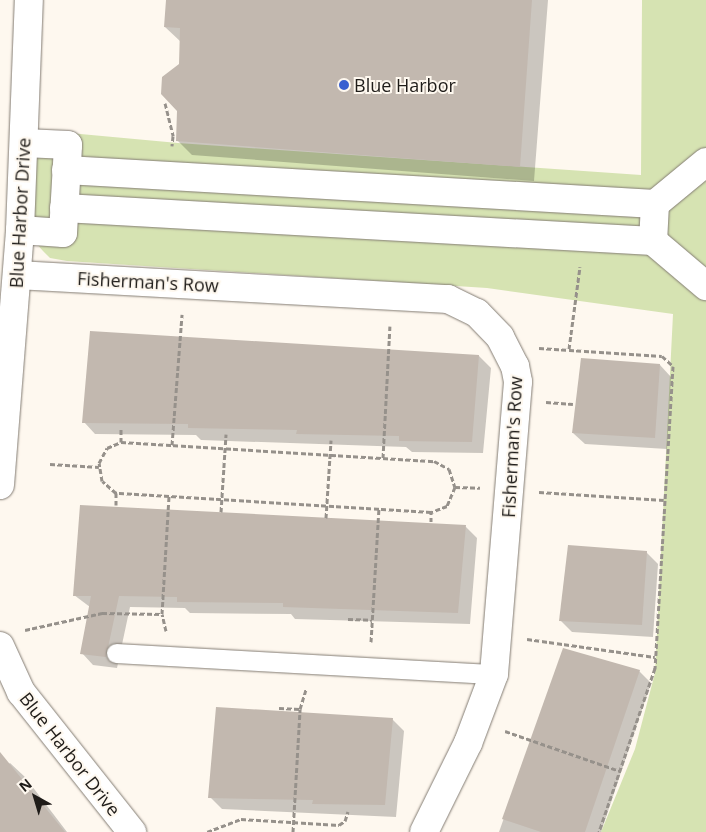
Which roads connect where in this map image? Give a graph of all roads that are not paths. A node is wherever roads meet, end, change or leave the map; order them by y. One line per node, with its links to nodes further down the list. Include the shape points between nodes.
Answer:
1 (29, 0): 2 (street, Blue Harbor Drive)
2 (24, 143): 4 (street, via 68,145); 5 (street, Blue Harbor Drive)
3 (706, 162): 6 (street)
4 (66, 170): 6 (street); 7 (street)
5 (11, 185): 8 (street, Blue Harbor Drive)
6 (655, 204): 9 (street)
7 (64, 208): 8 (street, via 63,233); 9 (street)
8 (20, 230): 10 (street, Blue Harbor Drive)
9 (653, 241): 11 (street)
10 (17, 275): 12 (street, Blue Harbor Drive); 15 (street, Fisherman's Row, via 448,299 477,314 500,337 510,355 518,382)
11 (706, 286)
12 (0, 486)
13 (8, 639): 16 (street, Blue Harbor Drive, via 21,692)
14 (116, 653): 15 (lane)
15 (494, 674): 17 (street, Fisherman's Row, via 477,721)
16 (132, 832)
17 (424, 832)

